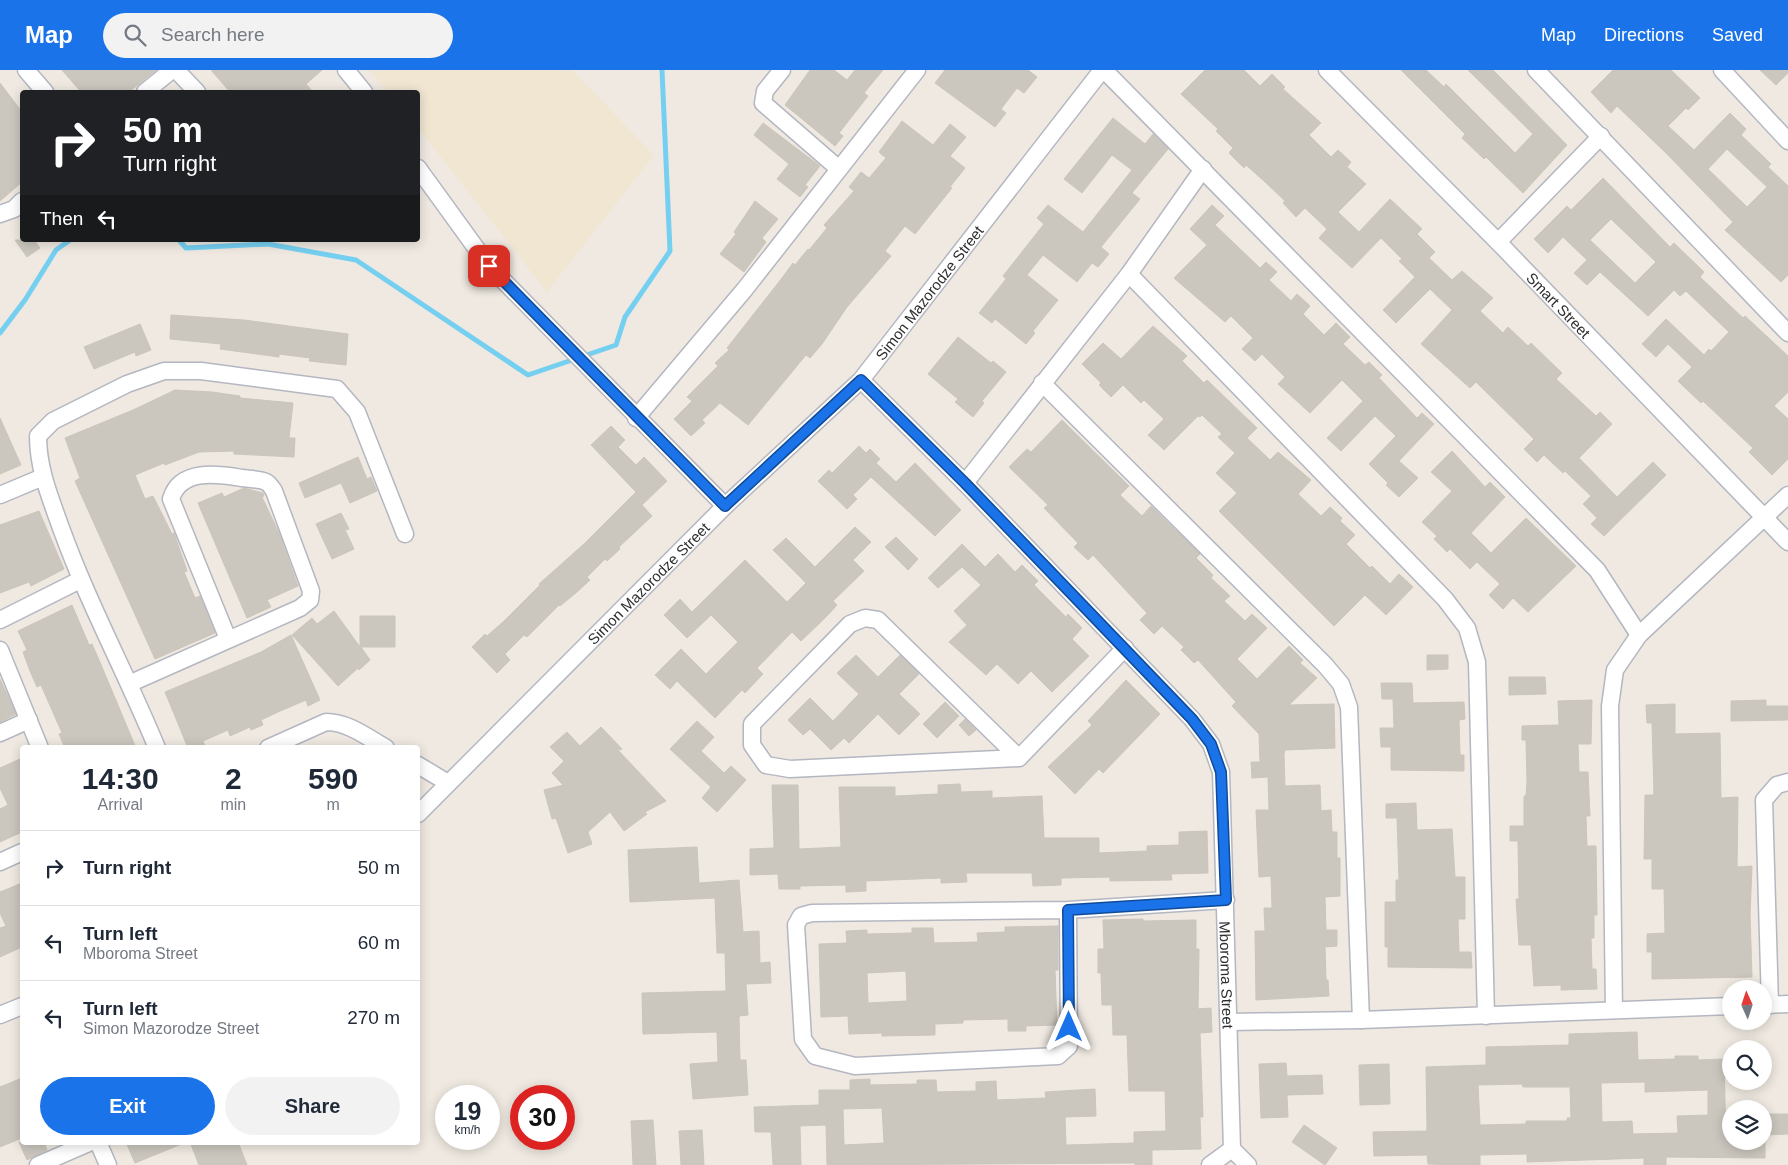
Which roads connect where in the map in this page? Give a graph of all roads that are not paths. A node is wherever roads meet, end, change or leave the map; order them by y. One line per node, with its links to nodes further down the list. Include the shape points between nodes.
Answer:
1 (26, 70): 11 (street)
2 (172, 70): 12 (street)
3 (176, 70): 13 (street)
4 (346, 70): 14 (street)
5 (782, 70): 17 (street, via 765,91 763,103)
6 (917, 70): 17 (street)
7 (1103, 70): 18 (street); 25 (street, Simon Mazorodze Street)
8 (1327, 70): 22 (street, Smart Street)
9 (1536, 70): 15 (street)
10 (1722, 70): 16 (street)
11 (43, 90)
12 (147, 90)
13 (195, 90)
14 (362, 90)
15 (1601, 136): 22 (street); 24 (street)
16 (1788, 141)
17 (839, 169): 27 (street, via 745,289)
18 (1203, 169): 23 (street); 38 (street, via 1597,570)
19 (420, 171): 27 (street, via 489,266)
20 (20, 203): 21 (street)
21 (0, 214)
22 (1498, 242): 33 (street, Smart Street)
23 (1129, 274): 26 (street); 65 (street, via 1445,599 1467,628 1477,662)
24 (1786, 325)
25 (861, 380): 29 (street, Mboroma Street); 32 (street, Simon Mazorodze Street)
26 (1042, 383): 29 (street); 66 (street, via 1342,684 1349,707)
27 (636, 418): 32 (street)
28 (43, 477): 30 (street); 34 (street, via 38,436 53,421 127,384 164,371 201,371 337,389 358,412); 36 (street)
29 (965, 483): 40 (street, Mboroma Street)
30 (0, 495)
31 (1788, 495): 33 (street)
32 (725, 506): 52 (street, Simon Mazorodze Street)
33 (1764, 519): 35 (street, Smart Street); 38 (street)
34 (405, 534)
35 (1788, 542)
36 (80, 580): 37 (street); 42 (street)
37 (0, 620)
38 (1639, 635): 63 (street, via 1616,670 1610,706)
39 (228, 639): 39 (street, via 300,608 310,600 311,591 274,490 266,482 212,473 181,483 173,491 171,499); 42 (street)
40 (1125, 648): 49 (street); 56 (street, Mboroma Street, via 1192,719 1211,744 1221,772)
41 (0, 650): 43 (street)
42 (131, 684): 46 (street)
43 (29, 720): 44 (street); 45 (street)
44 (0, 733)
45 (39, 745)
46 (156, 745)
47 (275, 745): 48 (street, via 326,722 345,724)
48 (381, 745)
49 (1019, 758): 49 (street, via 878,620 865,618 850,624 752,724 752,745 766,765 790,769)
50 (420, 766): 52 (street)
51 (1788, 782): 58 (street, via 1778,785 1764,800)
52 (448, 783): 53 (street, Simon Mazorodze Street)
53 (420, 812)
54 (20, 853): 55 (street)
55 (0, 862)
56 (1226, 900): 57 (street); 67 (street, Mboroma Street)
57 (1068, 910): 57 (street, via 812,912 801,916 796,925 803,1039 815,1056 855,1066 1058,1056 1069,1046)
58 (1767, 980)
59 (1788, 1004): 60 (street)
60 (1772, 1005)
61 (1722, 1006): 63 (street)
62 (20, 1007): 64 (street)
63 (1614, 1010): 65 (street)
64 (0, 1015)
65 (1486, 1016): 66 (street)
66 (1361, 1020): 67 (street)
67 (1229, 1022): 70 (street, Mboroma Street)
68 (83, 1145): 71 (street)
69 (99, 1145): 72 (street)
70 (1232, 1149): 73 (street); 74 (street)
71 (38, 1165)
72 (108, 1165)
73 (1210, 1165)
74 (1248, 1165)

